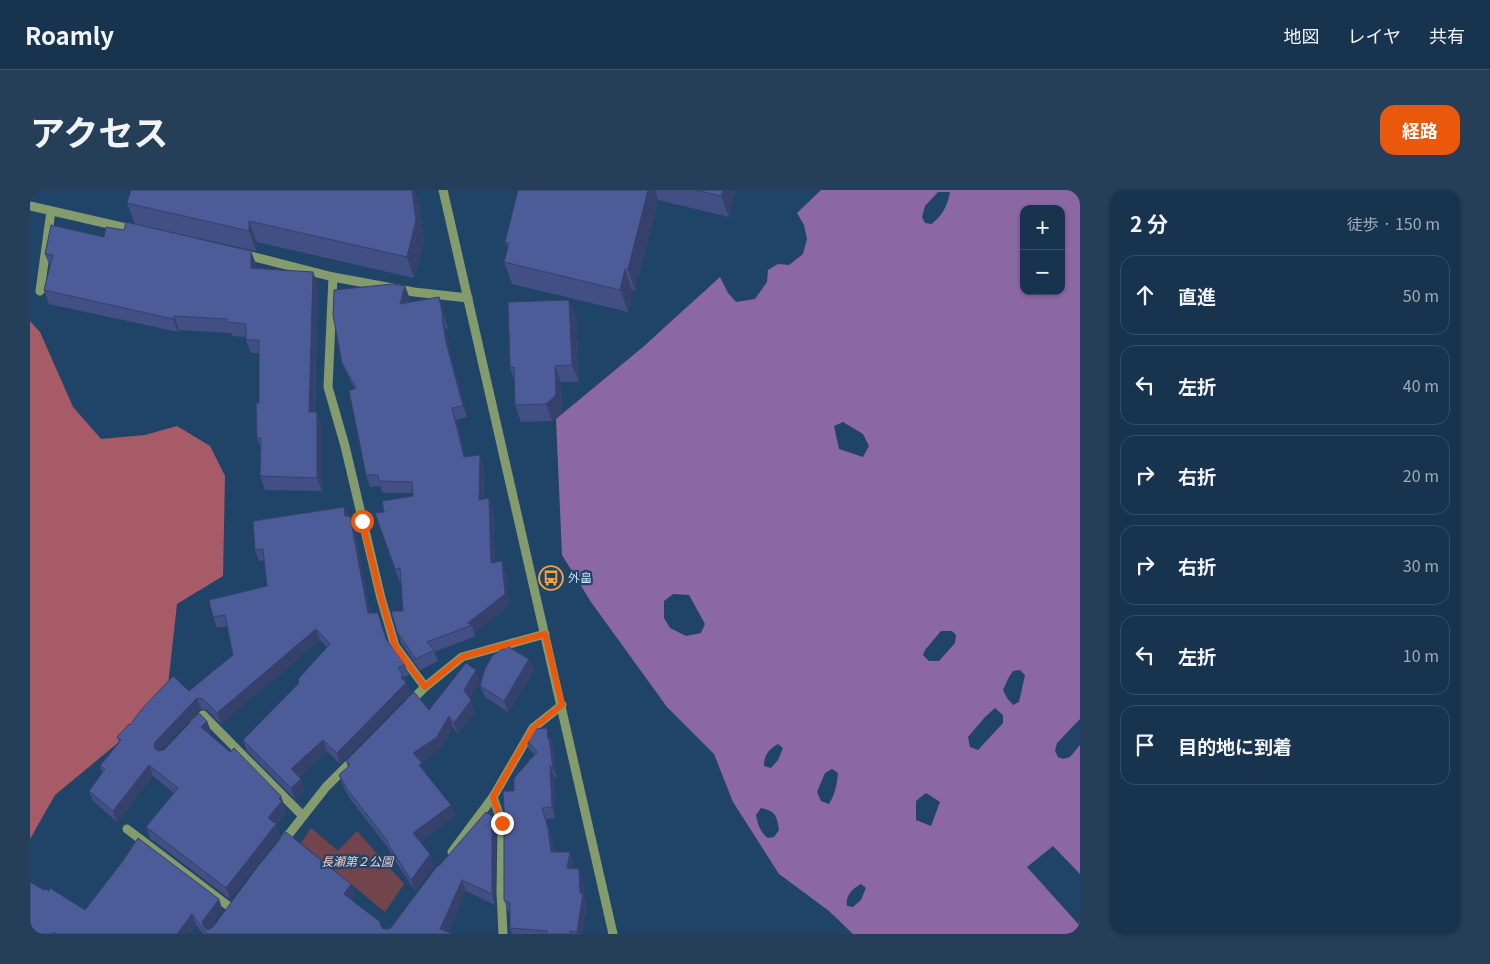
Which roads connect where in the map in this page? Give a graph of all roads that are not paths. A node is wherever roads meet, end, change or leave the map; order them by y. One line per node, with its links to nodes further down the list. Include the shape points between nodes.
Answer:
1 (444, 190): 8 (street)
2 (30, 206): 3 (street)
3 (51, 211): 4 (street); 7 (street)
4 (147, 232)
5 (233, 252): 6 (street)
6 (333, 277): 8 (street); 10 (street, via 328,387 395,646)
7 (40, 291)
8 (468, 298): 9 (street)
9 (545, 634): 10 (street, via 462,657); 11 (street)
10 (425, 687): 12 (street)
11 (562, 705): 15 (street, via 533,728); 22 (street)
12 (405, 707)
13 (190, 729): 16 (street, via 203,715 242,747)
14 (359, 754): 16 (street)
15 (493, 797): 19 (street); 21 (street, via 502,823)
16 (303, 816): 18 (street)
17 (127, 829): 20 (street)
18 (275, 852)
19 (444, 862)
20 (231, 908)
21 (503, 934)
22 (613, 934)

